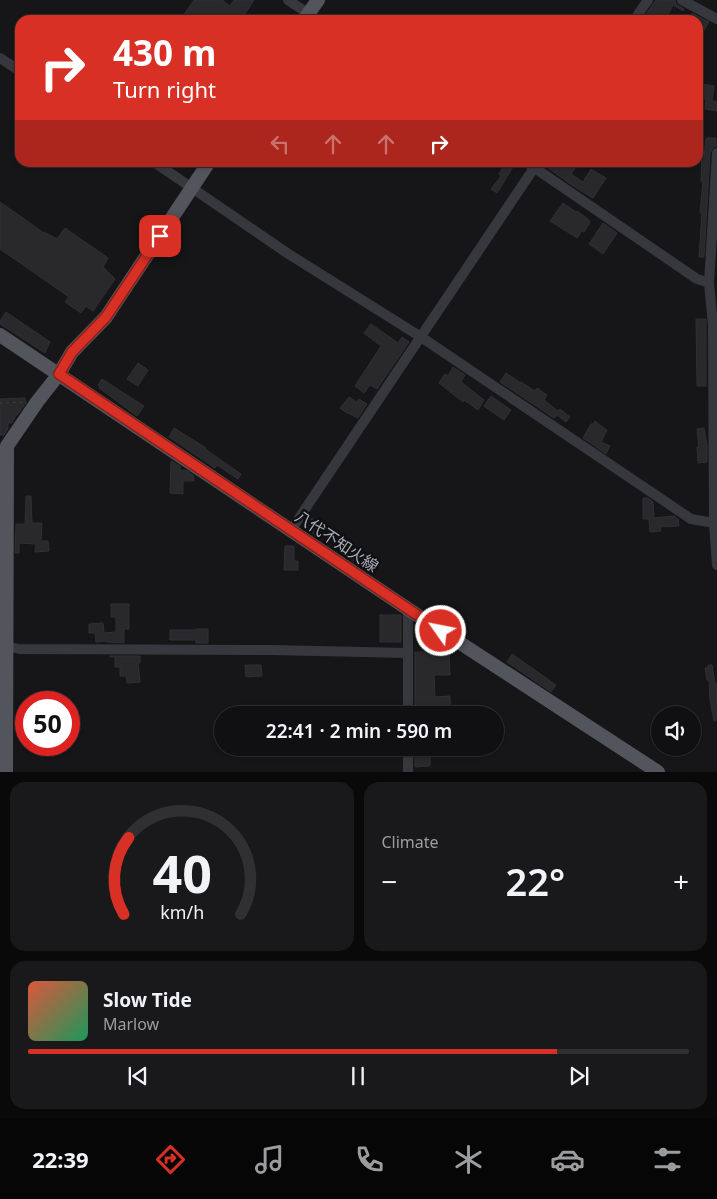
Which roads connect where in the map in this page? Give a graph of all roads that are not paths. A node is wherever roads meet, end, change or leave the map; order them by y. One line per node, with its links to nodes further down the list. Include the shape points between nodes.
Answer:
1 (288, 0): 5 (street)
2 (318, 0): 6 (main road)
3 (648, 0): 7 (street)
4 (682, 0): 8 (street)
5 (306, 15)
6 (311, 15)
7 (638, 15)
8 (717, 20)
9 (0, 58): 10 (street)
10 (15, 68)
11 (717, 152): 17 (street)
12 (161, 167): 16 (street)
13 (205, 167): 16 (main road)
14 (531, 167): 20 (street)
15 (537, 167): 17 (street, via 697,278)
16 (191, 188): 20 (street, via 287,253); 21 (main road, via 106,317 72,352)
17 (709, 283): 18 (street)
18 (715, 325): 22 (street)
19 (0, 335): 21 (main road, 八代不知火線)
20 (422, 337): 22 (street, via 691,519); 23 (street)
21 (59, 374): 23 (main road, 八代不知火線); 27 (main road, via 6,446)
22 (714, 523): 24 (street)
23 (291, 530): 26 (main road, 八代不知火線)
24 (716, 534): 25 (street)
25 (717, 565)
26 (408, 610): 28 (street); 33 (main road, 八代不知火線)
27 (3, 647): 28 (street); 31 (main road)
28 (408, 653): 29 (street)
29 (408, 706)
30 (408, 756): 32 (street)
31 (6, 772)
32 (408, 772)
33 (658, 772)

